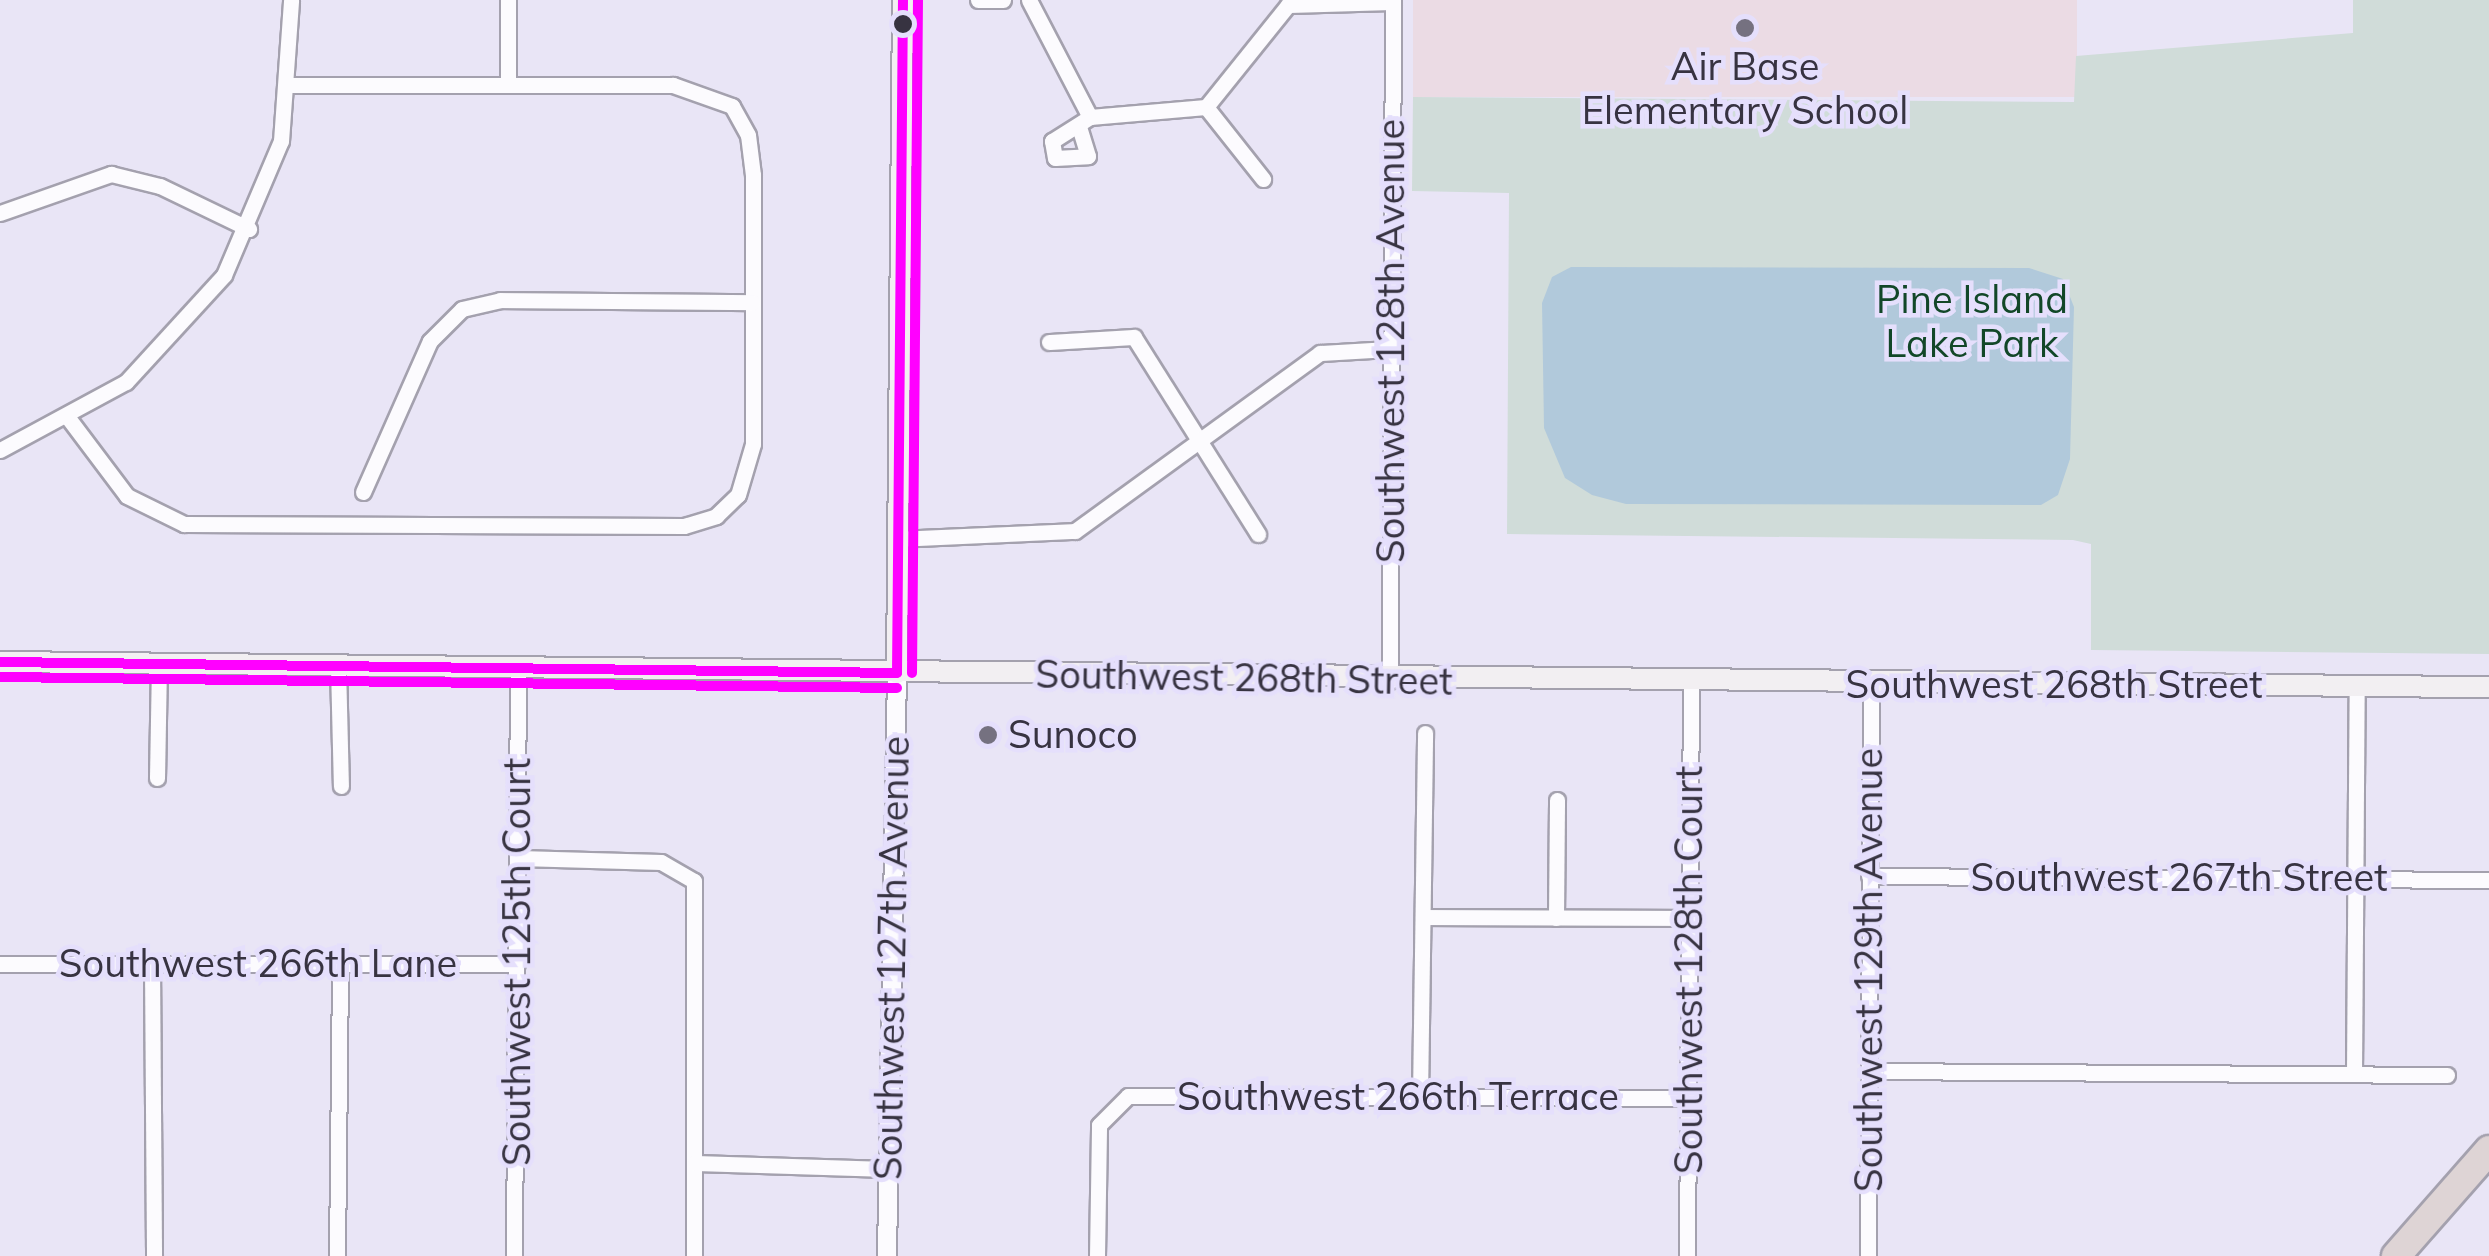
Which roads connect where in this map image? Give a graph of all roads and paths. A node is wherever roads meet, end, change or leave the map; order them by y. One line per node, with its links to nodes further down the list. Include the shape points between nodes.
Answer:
1 (291, 0): 9 (street)
2 (508, 0): 10 (street)
3 (902, 0): 23 (main road, Southwest 127th Avenue)
4 (978, 0): 5 (street)
5 (1003, 0)
6 (1030, 0): 11 (street, via 1085,121)
7 (1393, 1): 8 (street); 17 (street, Southwest 128th Avenue)
8 (1286, 3): 11 (street)
9 (292, 85): 10 (street); 14 (street)
10 (508, 85): 15 (street, via 689,86 732,106 752,154)
11 (1206, 107): 12 (street)
12 (1263, 179)
13 (0, 213): 14 (street, via 111,174)
14 (250, 229): 18 (street, via 177,336)
15 (752, 302): 18 (street, via 746,480 727,509 702,523 184,524 128,496); 21 (street, via 500,300 462,309 430,342)
16 (1049, 342): 19 (street, via 1134,337)
17 (1390, 349): 19 (street, via 1320,352); 29 (street, Southwest 128th Avenue)
18 (68, 419): 20 (street)
19 (1193, 442): 22 (street); 23 (street, via 1075,531)
20 (0, 450)
21 (362, 492)
22 (1258, 534)
23 (898, 539): 28 (main road, Southwest 127th Avenue)
24 (0, 662): 25 (main road, Southwest 268th Street)
25 (159, 664): 26 (main road, Southwest 268th Street); 35 (street)
26 (338, 666): 27 (main road, Southwest 268th Street); 36 (street)
27 (518, 668): 28 (main road, Southwest 268th Street); 38 (street, Southwest 125th Court)
28 (897, 673): 29 (main road, Southwest 268th Street); 56 (street, Southwest 127th Avenue)
29 (1390, 681): 30 (main road, Southwest 268th Street)
30 (1691, 683): 31 (main road, Southwest 268th Street); 44 (street, Southwest 128th Court)
31 (1871, 684): 32 (main road, Southwest 268th Street); 39 (street, Southwest 129th Avenue)
32 (2357, 687): 33 (main road, Southwest 268th Street); 40 (street)
33 (2489, 687)
34 (1425, 733): 42 (street)
35 (157, 778)
36 (341, 786)
37 (1557, 800): 43 (street)
38 (519, 858): 48 (street, Southwest 125th Court); 55 (street, via 685,870 697,898)
39 (1869, 876): 40 (street, Southwest 267th Street); 49 (street, Southwest 129th Avenue)
40 (2356, 879): 41 (street, Southwest 267th Street); 50 (street)
41 (2489, 880)
42 (1424, 917): 43 (street); 52 (street)
43 (1556, 918): 44 (street)
44 (1690, 918): 53 (street, Southwest 128th Court)
45 (0, 964): 46 (street, Southwest 266th Lane)
46 (152, 964): 47 (street, Southwest 266th Lane); 57 (street)
47 (340, 964): 48 (street, Southwest 266th Lane); 58 (street)
48 (516, 964): 59 (street, Southwest 125th Court)
49 (1868, 1071): 50 (street); 64 (street, Southwest 129th Avenue)
50 (2354, 1074): 51 (street)
51 (2447, 1075)
52 (1420, 1098): 53 (street, Southwest 266th Terrace); 62 (street, Southwest 266th Terrace, via 1139,1095 1110,1105 1098,1138)
53 (1689, 1098): 63 (street, Southwest 128th Court)
54 (2489, 1150): 65 (highway)
55 (695, 1163): 56 (street); 60 (street)
56 (888, 1169): 61 (street, Southwest 127th Avenue)
57 (154, 1256)
58 (337, 1256)
59 (514, 1256)
60 (694, 1256)
61 (887, 1256)
62 (1097, 1256)
63 (1687, 1256)
64 (1868, 1256)
65 (2396, 1256)

